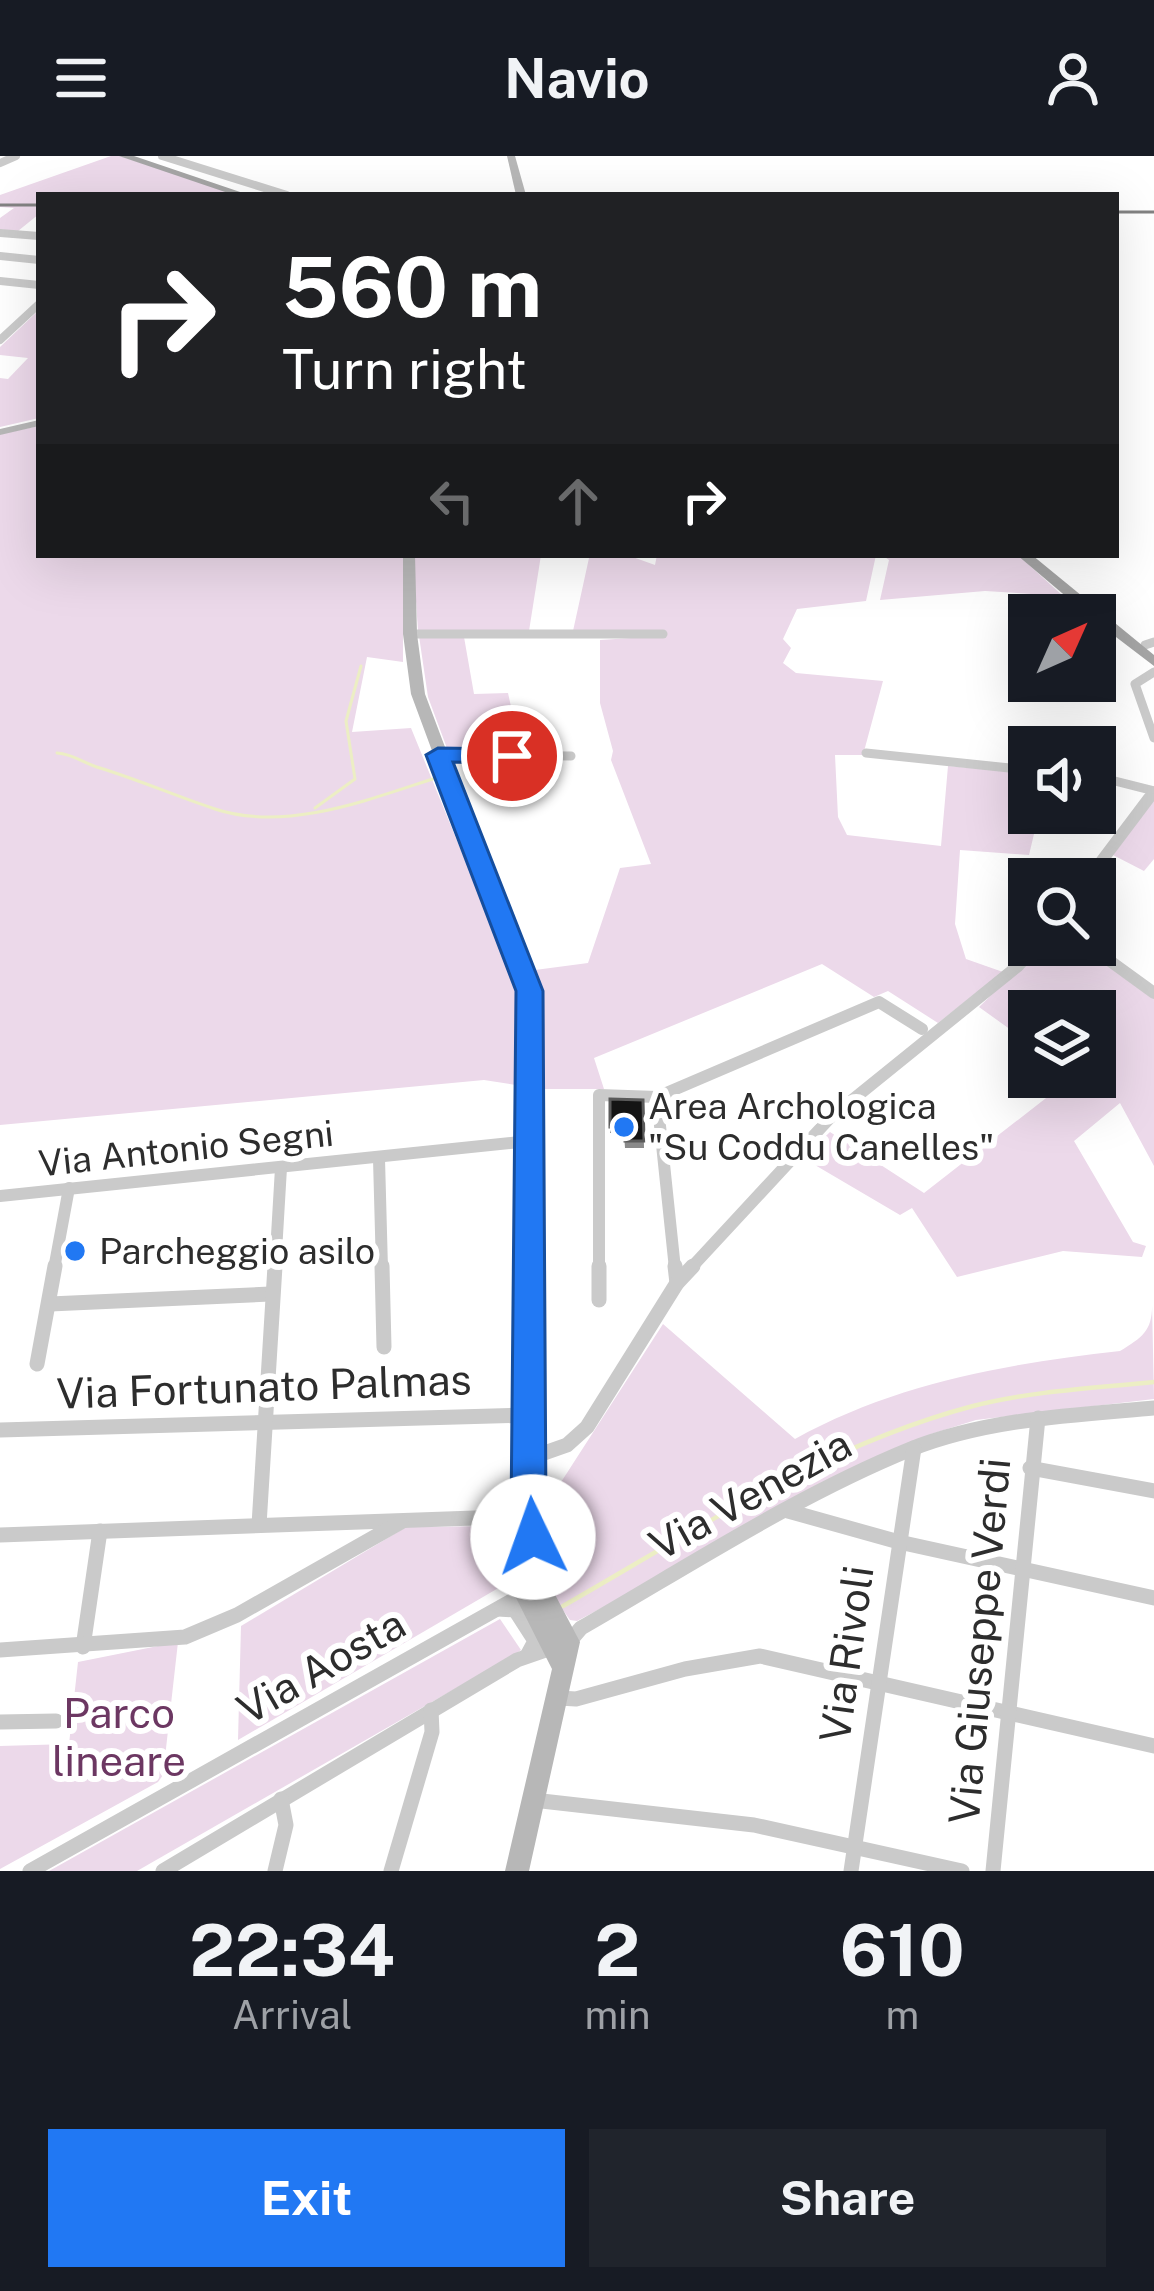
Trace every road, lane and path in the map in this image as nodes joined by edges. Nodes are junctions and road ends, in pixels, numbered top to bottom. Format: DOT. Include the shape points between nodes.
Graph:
graph roads {
  1 [pos="16,156"];
  2 [pos="124,156"];
  3 [pos="137,156"];
  4 [pos="511,156"];
  5 [pos="160,162"];
  6 [pos="0,164"];
  7 [pos="236,192"];
  8 [pos="247,192"];
  9 [pos="275,192"];
  10 [pos="520,192"];
  11 [pos="0,233"];
  12 [pos="34,234"];
  13 [pos="0,257"];
  14 [pos="36,260"];
  15 [pos="0,281"];
  16 [pos="36,285"];
  17 [pos="36,307"];
  18 [pos="0,323"];
  19 [pos="15,325"];
  20 [pos="0,340"];
  21 [pos="36,424"];
  22 [pos="0,432"];
  23 [pos="409,558"];
  24 [pos="1028,558"];
  25 [pos="1040,558"];
  26 [pos="410,634"];
  27 [pos="663,634"];
  28 [pos="1151,647"];
  29 [pos="1154,662"];
  30 [pos="1154,672"];
  31 [pos="1154,738"];
  32 [pos="866,753"];
  33 [pos="572,756"];
  34 [pos="441,761"];
  35 [pos="1008,768"];
  36 [pos="1116,781"];
  37 [pos="1154,790"];
  38 [pos="1104,858"];
  39 [pos="1116,965"];
  40 [pos="1017,966"];
  41 [pos="1154,993"];
  42 [pos="922,1029"];
  43 [pos="657,1097"];
  44 [pos="529,1141"];
  45 [pos="379,1160"];
  46 [pos="281,1168"];
  47 [pos="69,1188"];
  48 [pos="0,1196"];
  49 [pos="677,1283"];
  50 [pos="270,1294"];
  51 [pos="598,1300"];
  52 [pos="50,1304"];
  53 [pos="384,1347"];
  54 [pos="37,1364"];
  55 [pos="1154,1408"];
  56 [pos="530,1415"];
  57 [pos="1038,1418"];
  58 [pos="267,1419"];
  59 [pos="0,1430"];
  60 [pos="914,1448"];
  61 [pos="530,1457"];
  62 [pos="1030,1468"];
  63 [pos="1154,1491"];
  64 [pos="787,1510"];
  65 [pos="528,1516"];
  66 [pos="407,1518"];
  67 [pos="357,1520"];
  68 [pos="260,1525"];
  69 [pos="100,1531"];
  70 [pos="0,1534"];
  71 [pos="898,1542"];
  72 [pos="360,1545"];
  73 [pos="1020,1570"];
  74 [pos="528,1593"];
  75 [pos="1154,1598"];
  76 [pos="497,1609"];
  77 [pos="560,1645"];
  78 [pos="83,1647"];
  79 [pos="0,1650"];
  80 [pos="527,1655"];
  81 [pos="878,1684"];
  82 [pos="559,1698"];
  83 [pos="431,1710"];
  84 [pos="1007,1714"];
  85 [pos="56,1720"];
  86 [pos="0,1722"];
  87 [pos="1154,1746"];
  88 [pos="281,1799"];
  89 [pos="533,1800"];
  90 [pos="855,1843"];
  91 [pos="30,1871"];
  92 [pos="163,1871"];
  93 [pos="274,1871"];
  94 [pos="391,1871"];
  95 [pos="517,1871"];
  96 [pos="851,1871"];
  97 [pos="962,1871"];
  98 [pos="993,1871"];
  1 -- 6 [label="street"];
  2 -- 5 [label="main road"];
  3 -- 5 [label="main road"];
  4 -- 10 [label="street"];
  5 -- 7 [label="main road"];
  5 -- 8 [label="main road"];
  5 -- 9 [label="street"];
  11 -- 12 [label="street"];
  12 -- 13 [label="street"];
  13 -- 14 [label="street"];
  15 -- 16 [label="street"];
  17 -- 19 [label="street"];
  18 -- 19 [label="street"];
  19 -- 20 [label="street"];
  21 -- 22 [label="street"];
  23 -- 26 [label="street"];
  24 -- 29 [label="main road"];
  25 -- 28 [label="main road"];
  26 -- 27 [label="street"];
  26 -- 34 [label="street" via="418,694"];
  30 -- 31 [label="street" via="1135,684 1135,694"];
  32 -- 35 [label="street"];
  33 -- 34 [label="street"];
  34 -- 44 [label="street" via="525,971"];
  36 -- 37 [label="street"];
  37 -- 38 [label="street"];
  39 -- 41 [label="street"];
  40 -- 49 [label="street" via="830,1118"];
  42 -- 43 [label="street" via="879,1002"];
  43 -- 49 [label="street"];
  43 -- 51 [label="street" via="599,1095"];
  44 -- 45 [label="street, Via Antonio Segni"];
  44 -- 56 [label="street"];
  45 -- 46 [label="street, Via Antonio Segni"];
  45 -- 53 [label="street, Via Antonio Segni"];
  46 -- 47 [label="street, Via Antonio Segni"];
  46 -- 50 [label="street"];
  47 -- 48 [label="street, Via Antonio Segni"];
  47 -- 52 [label="street"];
  49 -- 61 [label="street" via="587,1427 567,1445"];
  50 -- 52 [label="street"];
  50 -- 58 [label="street"];
  52 -- 54 [label="street"];
  55 -- 57 [label="street, Via Venezia"];
  56 -- 58 [label="street, Via Fortunato Palmas"];
  56 -- 61 [label="street"];
  57 -- 60 [label="street, Via Venezia"];
  57 -- 62 [label="street, Via Giuseppe Verdi"];
  58 -- 59 [label="street, Via Fortunato Palmas"];
  58 -- 68 [label="street"];
  60 -- 64 [label="street, Via Venezia"];
  60 -- 71 [label="street, Via Rivoli"];
  61 -- 65 [label="street"];
  62 -- 63 [label="street"];
  62 -- 73 [label="street, Via Giuseppe Verdi"];
  64 -- 71 [label="street"];
  64 -- 77 [label="street, Via Venezia"];
  65 -- 66 [label="street"];
  65 -- 74 [label="street"];
  66 -- 67 [label="street"];
  66 -- 72 [label="street"];
  67 -- 68 [label="street"];
  67 -- 72 [label="street"];
  68 -- 69 [label="street"];
  69 -- 70 [label="street"];
  69 -- 78 [label="street"];
  71 -- 73 [label="street"];
  71 -- 81 [label="street, Via Rivoli"];
  72 -- 78 [label="street" via="185,1637"];
  73 -- 75 [label="street"];
  73 -- 84 [label="street, Via Giuseppe Verdi"];
  74 -- 76 [label="street, Via Aosta"];
  74 -- 77 [label="street"];
  76 -- 80 [label="street" via="515,1610 535,1641"];
  76 -- 91 [label="street, Via Aosta"];
  77 -- 80 [label="street, Via Venezia"];
  77 -- 82 [label="street"];
  78 -- 79 [label="street"];
  80 -- 83 [label="street, Via Venezia"];
  81 -- 82 [label="street" via="760,1656"];
  81 -- 84 [label="street"];
  81 -- 90 [label="street, Via Rivoli"];
  82 -- 89 [label="street"];
  83 -- 88 [label="street, Via Venezia"];
  83 -- 94 [label="street"];
  84 -- 87 [label="street"];
  84 -- 98 [label="street, Via Giuseppe Verdi"];
  85 -- 86 [label="street"];
  88 -- 92 [label="street, Via Venezia"];
  88 -- 93 [label="street" via="283,1846"];
  89 -- 90 [label="street"];
  89 -- 95 [label="street"];
  90 -- 96 [label="street, Via Rivoli"];
  90 -- 97 [label="street"];
}
